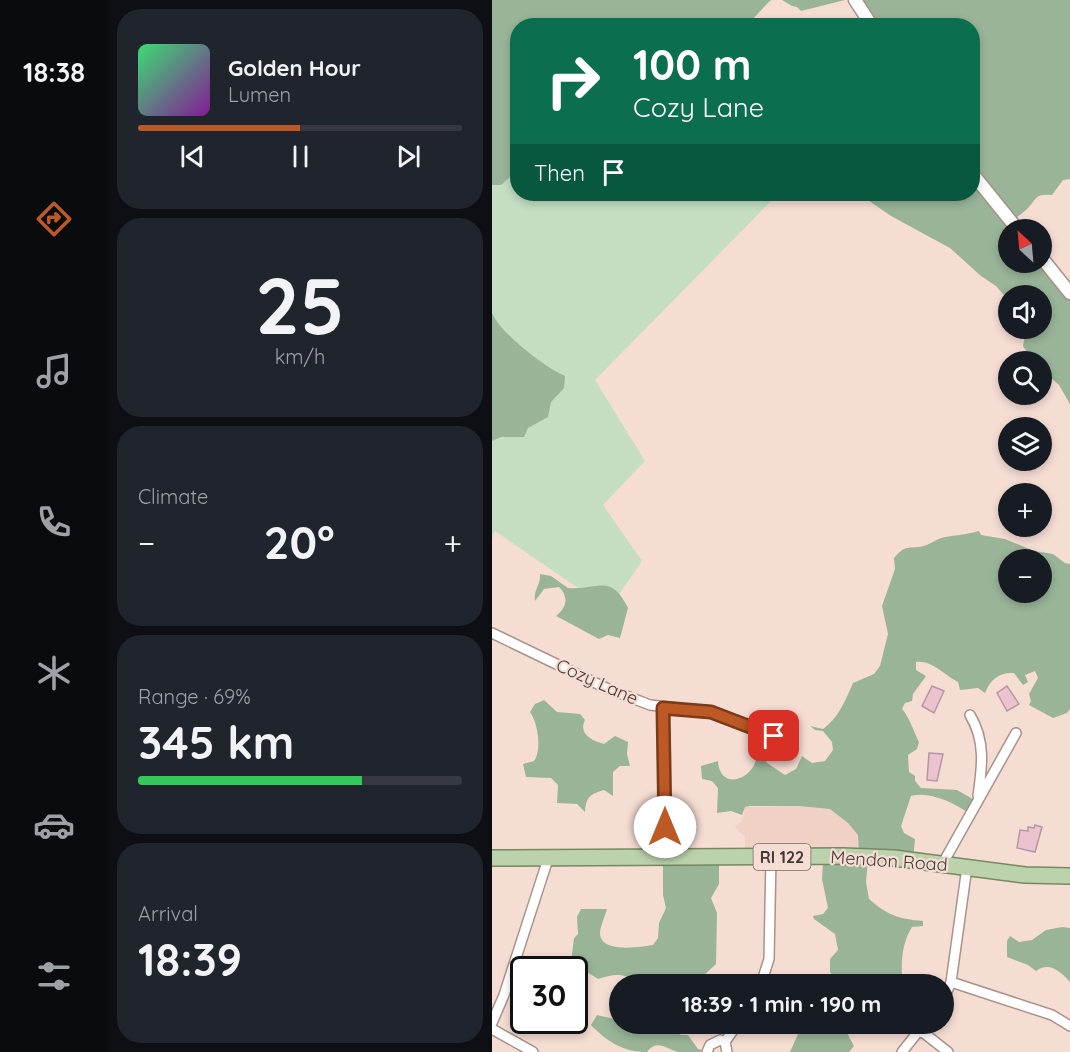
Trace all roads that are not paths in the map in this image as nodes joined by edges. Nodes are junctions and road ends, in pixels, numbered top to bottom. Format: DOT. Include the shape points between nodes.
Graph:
graph roads {
  1 [pos="855,0"];
  2 [pos="867,18"];
  3 [pos="980,183"];
  4 [pos="1009,219"];
  5 [pos="1052,271"];
  6 [pos="1070,293"];
  7 [pos="492,633"];
  8 [pos="663,708"];
  9 [pos="970,716"];
  10 [pos="1016,733"];
  11 [pos="774,736"];
  12 [pos="978,798"];
  13 [pos="665,856"];
  14 [pos="771,857"];
  15 [pos="492,858"];
  16 [pos="548,859"];
  17 [pos="943,863"];
  18 [pos="968,867"];
  19 [pos="1070,876"];
  20 [pos="764,974"];
  21 [pos="952,974"];
  22 [pos="954,983"];
  23 [pos="492,1023"];
  24 [pos="1070,1026"];
  25 [pos="492,1029"];
  26 [pos="916,1034"];
  27 [pos="930,1034"];
  28 [pos="726,1047"];
  29 [pos="533,1052"];
  30 [pos="707,1052"];
  31 [pos="902,1052"];
  32 [pos="948,1052"];
  1 -- 2 [label="street"];
  3 -- 4 [label="street"];
  5 -- 6 [label="street"];
  7 -- 8 [label="street, Cozy Lane" via="606,688"];
  8 -- 11 [label="street, Cozy Lane" via="711,712"];
  8 -- 13 [label="street"];
  9 -- 12 [label="street" via="981,743"];
  10 -- 12 [label="street"];
  12 -- 17 [label="street"];
  13 -- 14 [label="main road, Mendon Road / RI 122"];
  13 -- 16 [label="main road, Mendon Road / RI 122"];
  14 -- 17 [label="main road, Mendon Road / RI 122" via="843,856"];
  14 -- 20 [label="street" via="770,959"];
  15 -- 16 [label="main road, Mendon Road / RI 122"];
  16 -- 23 [label="street"];
  17 -- 18 [label="main road, Mendon Road / RI 122"];
  18 -- 19 [label="main road, Mendon Road / RI 122"];
  18 -- 21 [label="street"];
  22 -- 24 [label="street" via="1052,1015"];
  25 -- 29 [label="street"];
  26 -- 31 [label="street"];
  27 -- 32 [label="street"];
  28 -- 30 [label="street" via="715,1041"];
}
